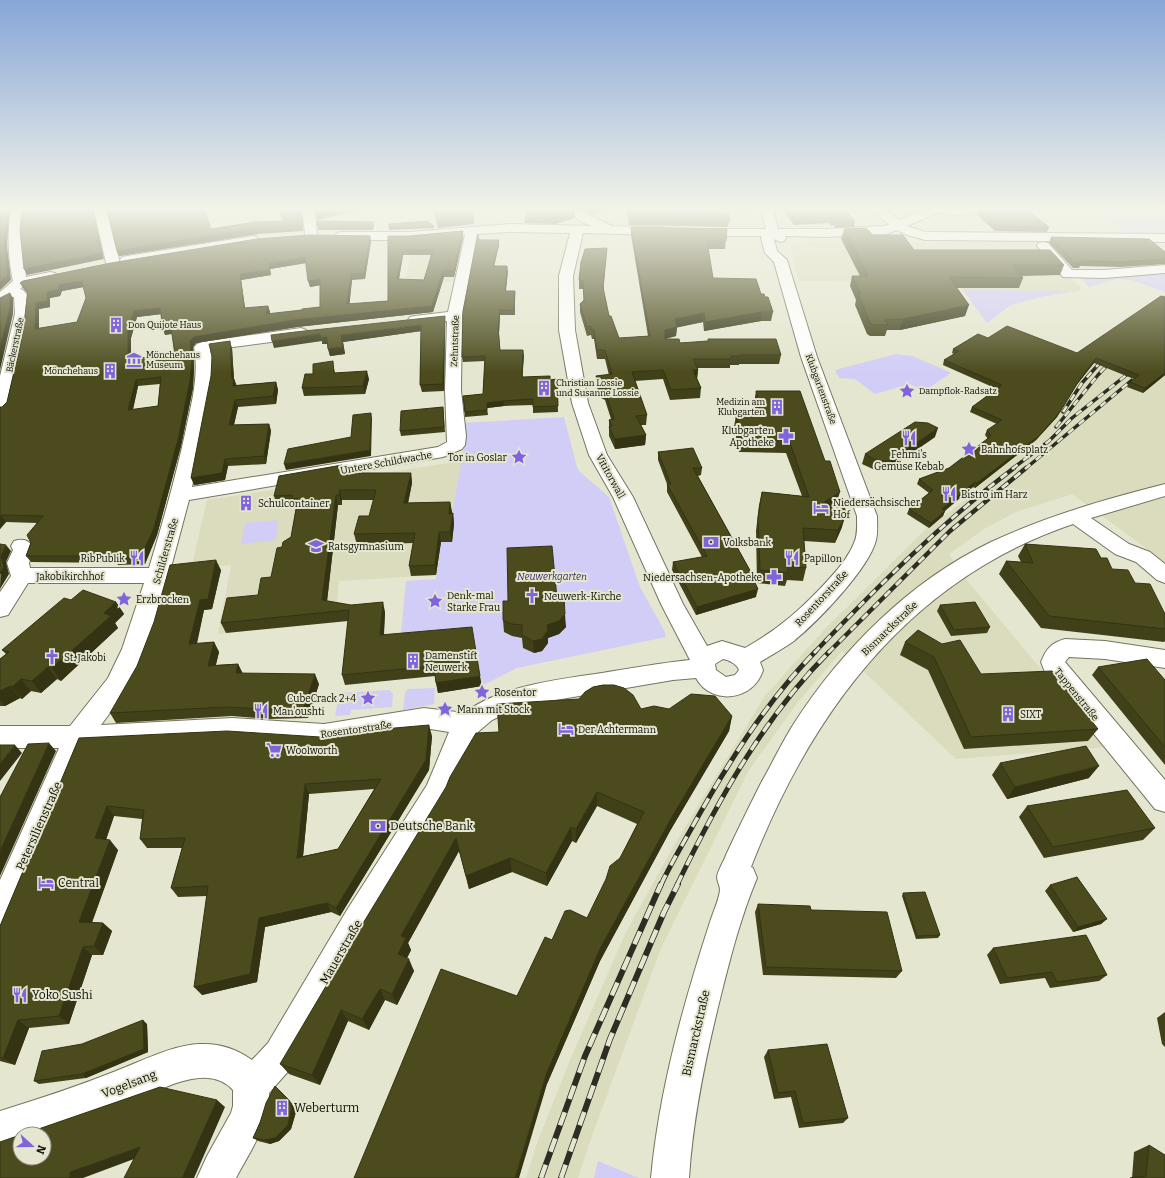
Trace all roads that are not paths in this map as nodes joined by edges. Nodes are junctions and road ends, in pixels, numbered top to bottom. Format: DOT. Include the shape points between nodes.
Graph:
graph roads {
  1 [pos="13,264"];
  2 [pos="106,264"];
  3 [pos="466,264"];
  4 [pos="571,264"];
  5 [pos="781,264"];
  6 [pos="1059,264"];
  7 [pos="99,266"];
  8 [pos="1165,269"];
  9 [pos="63,273"];
  10 [pos="20,282"];
  11 [pos="4,296"];
  12 [pos="456,316"];
  13 [pos="403,322"];
  14 [pos="319,331"];
  15 [pos="0,408"];
  16 [pos="449,450"];
  17 [pos="1165,490"];
  18 [pos="180,495"];
  19 [pos="1083,513"];
  20 [pos="867,516"];
  21 [pos="21,546"];
  22 [pos="1165,575"];
  23 [pos="22,576"];
  24 [pos="158,576"];
  25 [pos="0,609"];
  26 [pos="746,659"];
  27 [pos="1165,659"];
  28 [pos="703,664"];
  29 [pos="470,724"];
  30 [pos="0,737"];
  31 [pos="77,737"];
  32 [pos="1165,800"];
  33 [pos="0,915"];
  34 [pos="250,1088"];
  35 [pos="0,1129"];
  36 [pos="216,1178"];
  37 [pos="670,1178"];
  1 -- 10 [label="street"];
  2 -- 7 [label="street"];
  3 -- 12 [label="street, Zehntstraße"];
  4 -- 28 [label="street, Vititorwall" via="566,276 567,330 580,403 598,455 623,497 672,604"];
  5 -- 20 [label="street, Klubgartenstraße" via="811,365"];
  6 -- 8 [label="street" via="1068,274"];
  9 -- 10 [label="street"];
  10 -- 11 [label="street"];
  11 -- 15 [label="street, Bäckerstraße" via="18,293 22,297 22,314"];
  12 -- 13 [label="street"];
  12 -- 16 [label="street, Zehntstraße" via="453,390 457,436 456,445"];
  14 -- 18 [label="street, Schilderstraße" via="202,347 205,363 204,382"];
  16 -- 18 [label="street, Untere Schildwache"];
  17 -- 19 [label="street, Bismarckstraße"];
  18 -- 24 [label="street, Schilderstraße"];
  19 -- 22 [label="street" via="1122,549 1143,557"];
  19 -- 37 [label="street, Bismarckstraße" via="1027,534 970,563 931,589 866,648 834,686 802,734 765,807 715,954 690,1050 673,1141"];
  20 -- 26 [label="street, Rosentorstraße" via="866,542 846,573 804,619 784,636"];
  21 -- 23 [label="street" via="24,549 18,563"];
  23 -- 24 [label="street, Jakobikirchhof"];
  23 -- 25 [label="street, Jakobikirchhof"];
  24 -- 31 [label="street, Schilderstraße" via="134,649 117,684"];
  26 -- 28 [label="street" via="735,652 722,650 707,655"];
  26 -- 28 [label="street" via="750,668 749,677 742,684 731,687 712,682 705,675"];
  27 -- 32 [label="street, Tappenstraße" via="1105,650 1065,648 1058,652 1053,662 1055,668"];
  28 -- 29 [label="street" via="538,693 498,706 483,713"];
  29 -- 31 [label="street, Rosentorstraße" via="424,718 324,735 232,729"];
  29 -- 34 [label="street, Mauerstraße" via="458,740 438,791 280,1055"];
  30 -- 31 [label="street, Rosentorstraße"];
  31 -- 33 [label="street, Petersilienstraße"];
  34 -- 35 [label="street, Vogelsang" via="245,1075 222,1062 186,1063 56,1112"];
  34 -- 36 [label="street" via="251,1105 246,1121"];
}
